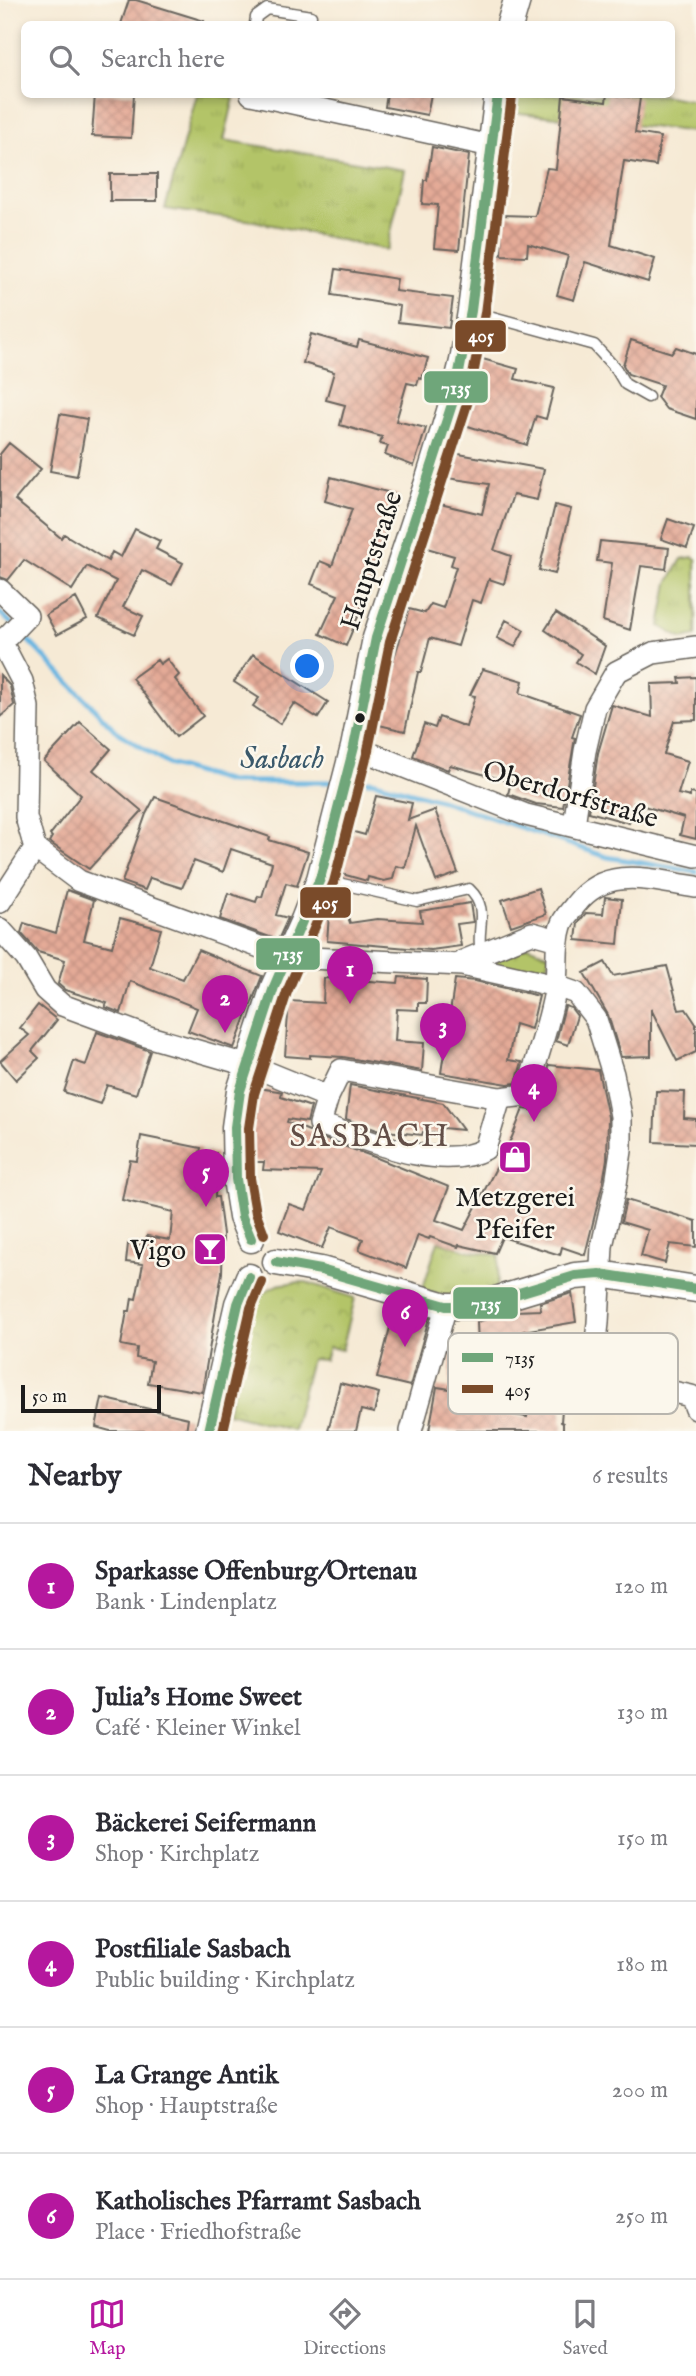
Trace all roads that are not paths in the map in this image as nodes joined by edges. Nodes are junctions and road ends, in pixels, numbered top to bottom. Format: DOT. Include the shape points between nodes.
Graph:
graph roads {
  1 [pos="517,0"];
  2 [pos="311,16"];
  3 [pos="255,21"];
  4 [pos="511,21"];
  5 [pos="269,98"];
  6 [pos="497,98"];
  7 [pos="491,146"];
  8 [pos="471,311"];
  9 [pos="648,397"];
  10 [pos="0,590"];
  11 [pos="4,639"];
  12 [pos="696,647"];
  13 [pos="352,755"];
  14 [pos="573,825"];
  15 [pos="35,849"];
  16 [pos="696,856"];
  17 [pos="320,879"];
  18 [pos="696,887"];
  19 [pos="0,902"];
  20 [pos="0,929"];
  21 [pos="558,940"];
  22 [pos="481,954"];
  23 [pos="287,957"];
  24 [pos="462,965"];
  25 [pos="556,986"];
  26 [pos="247,1065"];
  27 [pos="328,1097"];
  28 [pos="500,1098"];
  29 [pos="251,1239"];
  30 [pos="276,1262"];
  31 [pos="600,1274"];
  32 [pos="249,1277"];
  33 [pos="696,1289"];
  34 [pos="446,1306"];
  35 [pos="596,1333"];
  36 [pos="678,1393"];
  37 [pos="696,1409"];
  38 [pos="209,1431"];
  39 [pos="411,1431"];
  1 -- 4 [label="street"];
  2 -- 3 [label="lane" via="267,9"];
  5 -- 7 [label="street"];
  6 -- 7 [label="street, Hauptstraße"];
  7 -- 8 [label="street, Hauptstraße"];
  8 -- 9 [label="lane" via="594,345 625,384"];
  8 -- 13 [label="street, Hauptstraße" via="454,398 376,638"];
  10 -- 11 [label="street" via="27,617"];
  11 -- 15 [label="street" via="22,681 27,707 26,817"];
  12 -- 14 [label="street" via="653,653 616,672 595,708"];
  13 -- 14 [label="street, Oberdorfstraße" via="526,815"];
  13 -- 17 [label="street, Hauptstraße"];
  14 -- 16 [label="street, Oberdorfstraße"];
  15 -- 19 [label="street"];
  15 -- 23 [label="street" via="79,881"];
  17 -- 22 [label="lane" via="418,901 469,889 479,899"];
  17 -- 23 [label="street, Hauptstraße"];
  18 -- 21 [label="street" via="620,878 601,882 588,890 562,923"];
  20 -- 26 [label="street" via="26,958 45,990 62,1005 146,1036"];
  21 -- 22 [label="street" via="532,933"];
  21 -- 25 [label="street"];
  22 -- 24 [label="street"];
  23 -- 24 [label="street"];
  23 -- 26 [label="street, Hauptstraße"];
  24 -- 25 [label="street"];
  25 -- 28 [label="street" via="526,1094"];
  25 -- 31 [label="street" via="576,993 596,1019 621,1116 621,1151"];
  26 -- 27 [label="street"];
  26 -- 29 [label="street, Hauptstraße" via="236,1126 236,1178"];
  27 -- 28 [label="street" via="341,1070"];
  27 -- 28 [label="street" via="320,1124 411,1155 449,1156 474,1155 485,1149"];
  29 -- 30 [label="street" via="270,1244"];
  29 -- 32 [label="street" via="241,1246 237,1258"];
  30 -- 32 [label="street" via="270,1273"];
  30 -- 34 [label="street" via="321,1270"];
  31 -- 33 [label="street"];
  31 -- 34 [label="street" via="575,1276 488,1303"];
  31 -- 35 [label="street"];
  32 -- 38 [label="street" via="238,1304"];
  34 -- 39 [label="street"];
  36 -- 37 [label="street" via="691,1396"];
}
